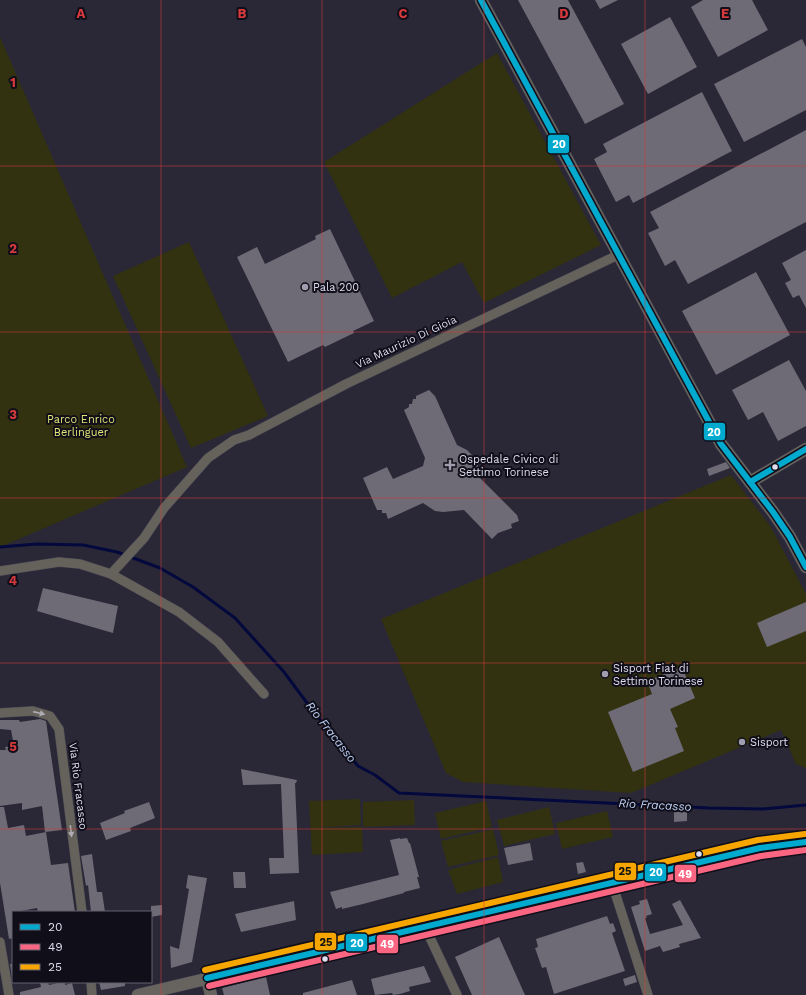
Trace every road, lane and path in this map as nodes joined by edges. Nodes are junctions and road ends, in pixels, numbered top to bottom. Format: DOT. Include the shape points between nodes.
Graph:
graph roads {
  1 [pos="482,0"];
  2 [pos="618,255"];
  3 [pos="806,449"];
  4 [pos="750,482"];
  5 [pos="806,567"];
  6 [pos="0,571"];
  7 [pos="111,574"];
  8 [pos="264,694"];
  9 [pos="0,713"];
  10 [pos="806,842"];
  11 [pos="612,883"];
  12 [pos="82,911"];
  13 [pos="425,927"];
  14 [pos="0,942"];
  15 [pos="207,978"];
  16 [pos="91,983"];
  17 [pos="9,995"];
  18 [pos="92,995"];
  19 [pos="138,995"];
  20 [pos="211,995"];
  21 [pos="457,995"];
  22 [pos="648,995"];
  1 -- 2 [label="street"];
  2 -- 4 [label="street" via="721,444"];
  2 -- 7 [label="street, Via Maurizio Di Gioia" via="346,384 249,435 234,440 208,458 164,508 144,538"];
  3 -- 4 [label="street"];
  4 -- 5 [label="street" via="790,537"];
  6 -- 7 [label="street" via="59,562 80,564"];
  7 -- 8 [label="street" via="179,612 218,642"];
  9 -- 12 [label="street, Via Rio Fracasso, one-way" via="33,711 50,716 59,729"];
  10 -- 11 [label="street" via="760,848"];
  11 -- 13 [label="street"];
  11 -- 22 [label="street"];
  13 -- 15 [label="street"];
  13 -- 21 [label="street"];
  14 -- 17 [label="street"];
  15 -- 19 [label="street"];
  15 -- 20 [label="street"];
  16 -- 18 [label="street"];
}
